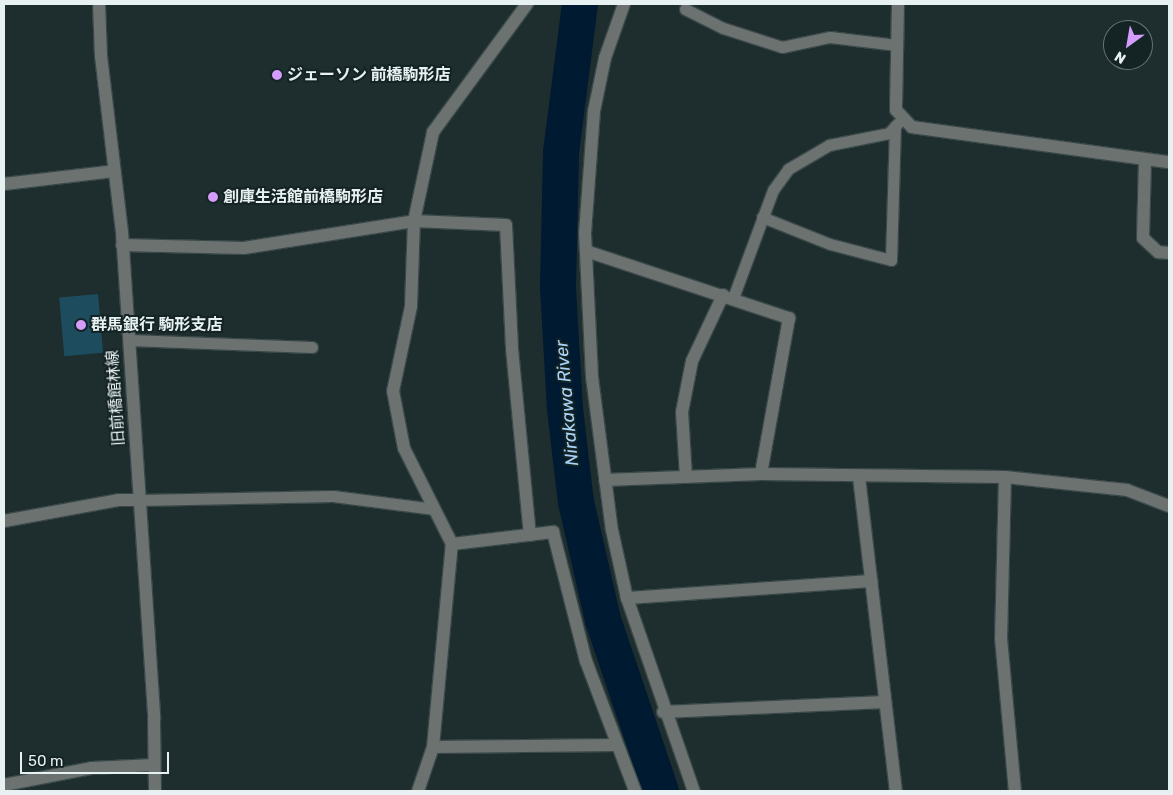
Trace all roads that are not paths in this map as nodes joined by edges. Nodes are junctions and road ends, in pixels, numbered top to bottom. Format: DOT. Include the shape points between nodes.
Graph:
graph roads {
  1 [pos="100,4"];
  2 [pos="527,4"];
  3 [pos="624,4"];
  4 [pos="898,4"];
  5 [pos="685,9"];
  6 [pos="897,45"];
  7 [pos="899,122"];
  8 [pos="1145,161"];
  9 [pos="1169,162"];
  10 [pos="114,171"];
  11 [pos="4,184"];
  12 [pos="762,217"];
  13 [pos="414,221"];
  14 [pos="122,245"];
  15 [pos="586,251"];
  16 [pos="1169,253"];
  17 [pos="728,297"];
  18 [pos="129,340"];
  19 [pos="312,347"];
  20 [pos="761,474"];
  21 [pos="686,477"];
  22 [pos="860,477"];
  23 [pos="1005,477"];
  24 [pos="605,480"];
  25 [pos="140,500"];
  26 [pos="1169,506"];
  27 [pos="434,509"];
  28 [pos="4,521"];
  29 [pos="530,535"];
  30 [pos="452,544"];
  31 [pos="872,582"];
  32 [pos="627,598"];
  33 [pos="885,702"];
  34 [pos="664,712"];
  35 [pos="616,745"];
  36 [pos="433,747"];
  37 [pos="154,765"];
  38 [pos="4,785"];
  39 [pos="155,791"];
  40 [pos="418,791"];
  41 [pos="635,791"];
  42 [pos="694,791"];
  43 [pos="896,791"];
  44 [pos="1015,791"];
  1 -- 10 [label="street, 旧前橋館林線"];
  2 -- 13 [label="street" via="433,132"];
  3 -- 15 [label="street" via="605,58 594,111"];
  4 -- 6 [label="street"];
  5 -- 6 [label="lane" via="723,28 782,47 830,37"];
  6 -- 7 [label="street" via="896,110"];
  7 -- 8 [label="street" via="923,130"];
  7 -- 12 [label="lane" via="888,133 829,145 788,169 773,190"];
  7 -- 12 [label="lane" via="891,260 830,244"];
  8 -- 9 [label="street"];
  8 -- 16 [label="street" via="1143,238 1158,252"];
  10 -- 11 [label="street"];
  10 -- 14 [label="street, 旧前橋館林線"];
  12 -- 17 [label="lane"];
  13 -- 14 [label="street" via="244,248"];
  13 -- 27 [label="street" via="411,306 393,391 404,448"];
  13 -- 29 [label="street" via="506,225 513,358"];
  14 -- 18 [label="street, 旧前橋館林線"];
  15 -- 17 [label="street"];
  15 -- 24 [label="street" via="592,377"];
  17 -- 20 [label="street" via="789,318"];
  17 -- 21 [label="street" via="692,361 682,412"];
  18 -- 19 [label="lane"];
  18 -- 25 [label="street, 旧前橋館林線"];
  20 -- 21 [label="street"];
  20 -- 22 [label="street"];
  21 -- 24 [label="street"];
  22 -- 23 [label="street"];
  22 -- 31 [label="street"];
  23 -- 26 [label="street" via="1127,490"];
  23 -- 44 [label="street" via="1001,638"];
  24 -- 32 [label="street"];
  25 -- 27 [label="lane" via="154,496 333,496"];
  25 -- 28 [label="street" via="118,500"];
  25 -- 37 [label="street, 旧前橋館林線"];
  27 -- 30 [label="street"];
  29 -- 30 [label="street"];
  29 -- 35 [label="street" via="553,532 586,661"];
  30 -- 36 [label="street"];
  31 -- 32 [label="street"];
  31 -- 33 [label="street"];
  32 -- 34 [label="street"];
  33 -- 34 [label="street"];
  33 -- 43 [label="street"];
  34 -- 42 [label="street"];
  35 -- 36 [label="street"];
  35 -- 41 [label="street"];
  36 -- 40 [label="street"];
  37 -- 38 [label="street" via="92,768"];
  37 -- 39 [label="street, 旧前橋館林線"];
}
